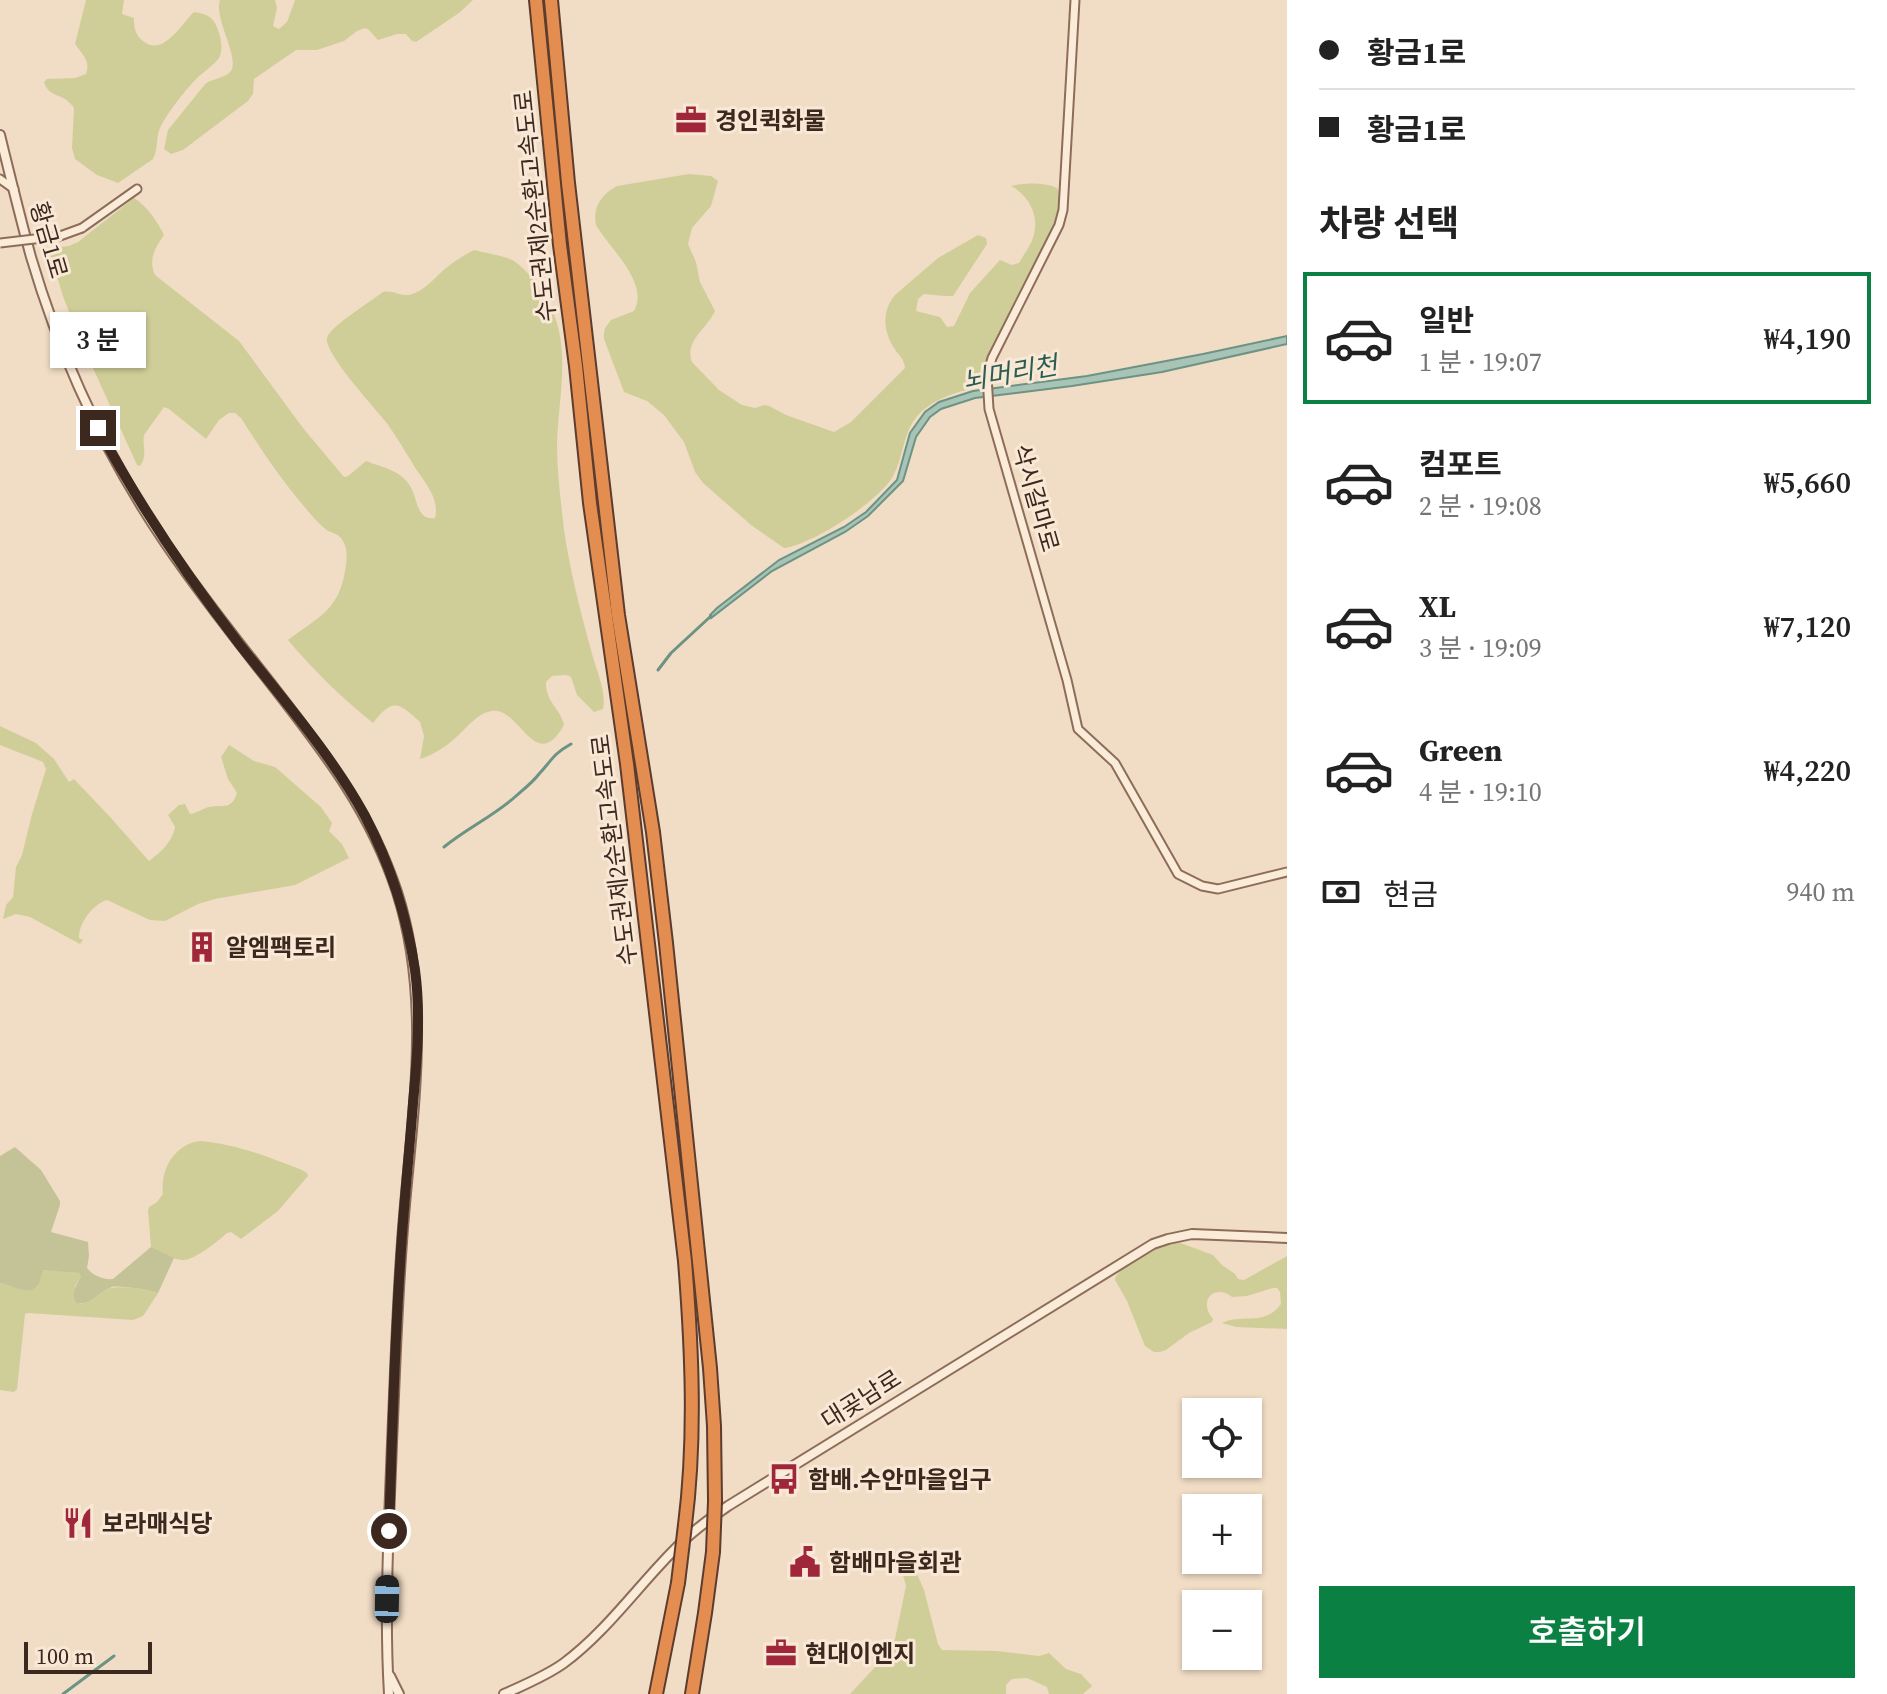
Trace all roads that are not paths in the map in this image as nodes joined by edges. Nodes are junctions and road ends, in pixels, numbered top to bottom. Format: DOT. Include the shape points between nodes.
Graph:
graph roads {
  1 [pos="536,0"];
  2 [pos="551,0"];
  3 [pos="1075,0"];
  4 [pos="0,135"];
  5 [pos="0,179"];
  6 [pos="14,189"];
  7 [pos="137,189"];
  8 [pos="0,243"];
  9 [pos="1287,872"];
  10 [pos="1287,1238"];
  11 [pos="388,1672"];
  12 [pos="387,1694"];
  13 [pos="399,1694"];
  14 [pos="504,1694"];
  15 [pos="656,1694"];
  16 [pos="692,1694"];
  1 -- 15 [label="highway, 수도권제2순환고속도로, bridge" via="590,503 627,764 690,1323 685,1525"];
  2 -- 16 [label="highway, 수도권제2순환고속도로, bridge" via="618,615 666,943 710,1368 713,1552"];
  3 -- 9 [label="street, 삭시갈마로" via="1063,210 992,358 989,405 1078,729 1115,763 1178,874 1218,889"];
  4 -- 6 [label="street, 황금1로"];
  5 -- 6 [label="street"];
  6 -- 11 [label="street, 황금1로" via="57,331 116,461 175,557 343,779 383,856 407,928 417,1037 398,1305"];
  7 -- 8 [label="street, bridge" via="82,228"];
  10 -- 14 [label="street, 대곶남로" via="1192,1234 1168,1239 1105,1272 728,1506 676,1547 564,1663"];
  11 -- 12 [label="street, 황금1로"];
  11 -- 13 [label="street"];
}
